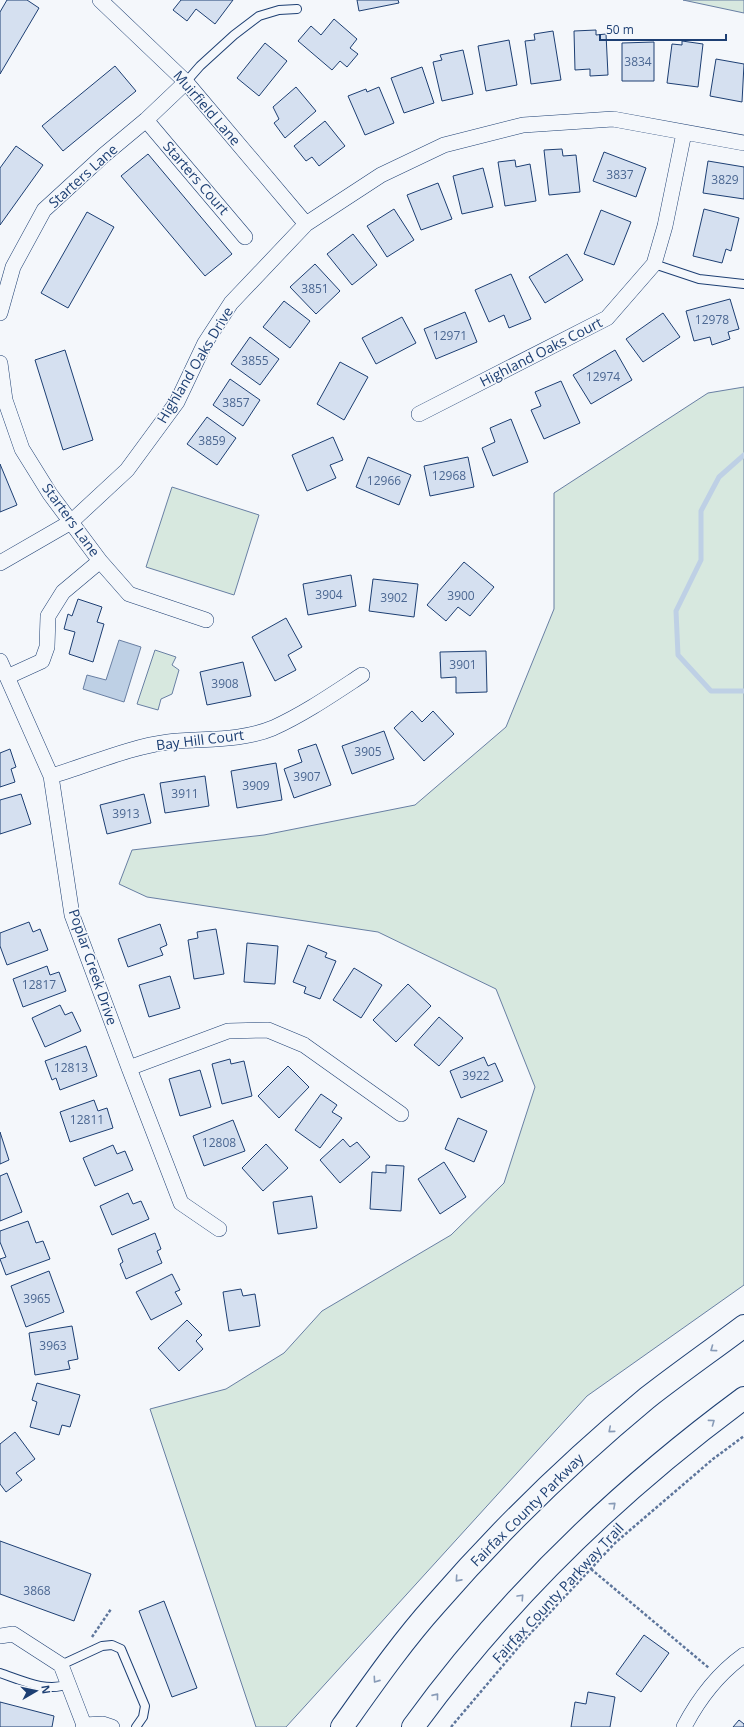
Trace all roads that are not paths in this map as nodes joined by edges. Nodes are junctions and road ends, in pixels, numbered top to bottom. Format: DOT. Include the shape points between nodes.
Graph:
graph roads {
  1 [pos="100,0"];
  2 [pos="297,9"];
  3 [pos="186,82"];
  4 [pos="146,120"];
  5 [pos="684,133"];
  6 [pos="744,143"];
  7 [pos="306,224"];
  8 [pos="245,236"];
  9 [pos="654,264"];
  10 [pos="744,284"];
  11 [pos="0,313"];
  12 [pos="0,362"];
  13 [pos="419,414"];
  14 [pos="71,522"];
  15 [pos="100,561"];
  16 [pos="0,563"];
  17 [pos="206,620"];
  18 [pos="0,660"];
  19 [pos="362,675"];
  20 [pos="7,677"];
  21 [pos="51,776"];
  22 [pos="129,1068"];
  23 [pos="401,1114"];
  24 [pos="219,1229"];
  25 [pos="744,1326"];
  26 [pos="744,1398"];
  27 [pos="0,1636"];
  28 [pos="744,1655"];
  29 [pos="61,1665"];
  30 [pos="0,1673"];
  31 [pos="68,1684"];
  32 [pos="83,1726"];
  33 [pos="112,1727"];
  34 [pos="136,1727"];
  35 [pos="342,1727"];
  36 [pos="412,1727"];
  37 [pos="684,1727"];
  1 -- 3 [label="street, Muirfield Lane"];
  2 -- 3 [label="lane" via="279,10 259,16 211,55"];
  3 -- 4 [label="street, Starters Lane"];
  3 -- 7 [label="street, Muirfield Lane"];
  4 -- 8 [label="street, Starters Court"];
  4 -- 11 [label="street, Starters Lane" via="44,210 13,267"];
  5 -- 6 [label="street, Highland Oaks Drive"];
  5 -- 7 [label="street, Highland Oaks Drive" via="613,120 523,125 444,145 381,175"];
  5 -- 9 [label="street, Highland Oaks Court" via="665,226"];
  7 -- 14 [label="street, Highland Oaks Drive" via="231,303 206,344 177,402 127,470"];
  9 -- 10 [label="lane" via="700,279"];
  9 -- 13 [label="street, Highland Oaks Court" via="607,318"];
  12 -- 14 [label="street, Starters Lane" via="5,400 22,449"];
  14 -- 15 [label="street, Starters Lane"];
  14 -- 16 [label="street, Highland Oaks Drive"];
  15 -- 17 [label="street, Starters Lane" via="129,594"];
  15 -- 20 [label="street" via="64,592 48,616 47,647 42,661"];
  18 -- 20 [label="street, Poplar Creek Drive"];
  19 -- 21 [label="street, Bay Hill Court" via="305,711 272,728 238,738 167,742"];
  20 -- 21 [label="street, Poplar Creek Drive"];
  21 -- 22 [label="street, Poplar Creek Drive" via="72,915"];
  22 -- 23 [label="street" via="228,1031 268,1030 304,1045"];
  22 -- 24 [label="street, Poplar Creek Drive" via="180,1203"];
  25 -- 35 [label="highway, Fairfax County Parkway, one-way" via="648,1398 591,1446 537,1498 435,1605 388,1662"];
  36 -- 26 [label="highway, one-way" via="483,1638 572,1542 658,1464"];
  27 -- 29 [label="street" via="13,1634"];
  28 -- 37 [label="street" via="700,1700"];
  29 -- 31 [label="street"];
  29 -- 34 [label="lane" via="102,1646 112,1645 121,1649 144,1706 143,1717"];
  30 -- 31 [label="lane" via="50,1688"];
  31 -- 32 [label="street"];
  32 -- 33 [label="street" via="103,1724"];
}
